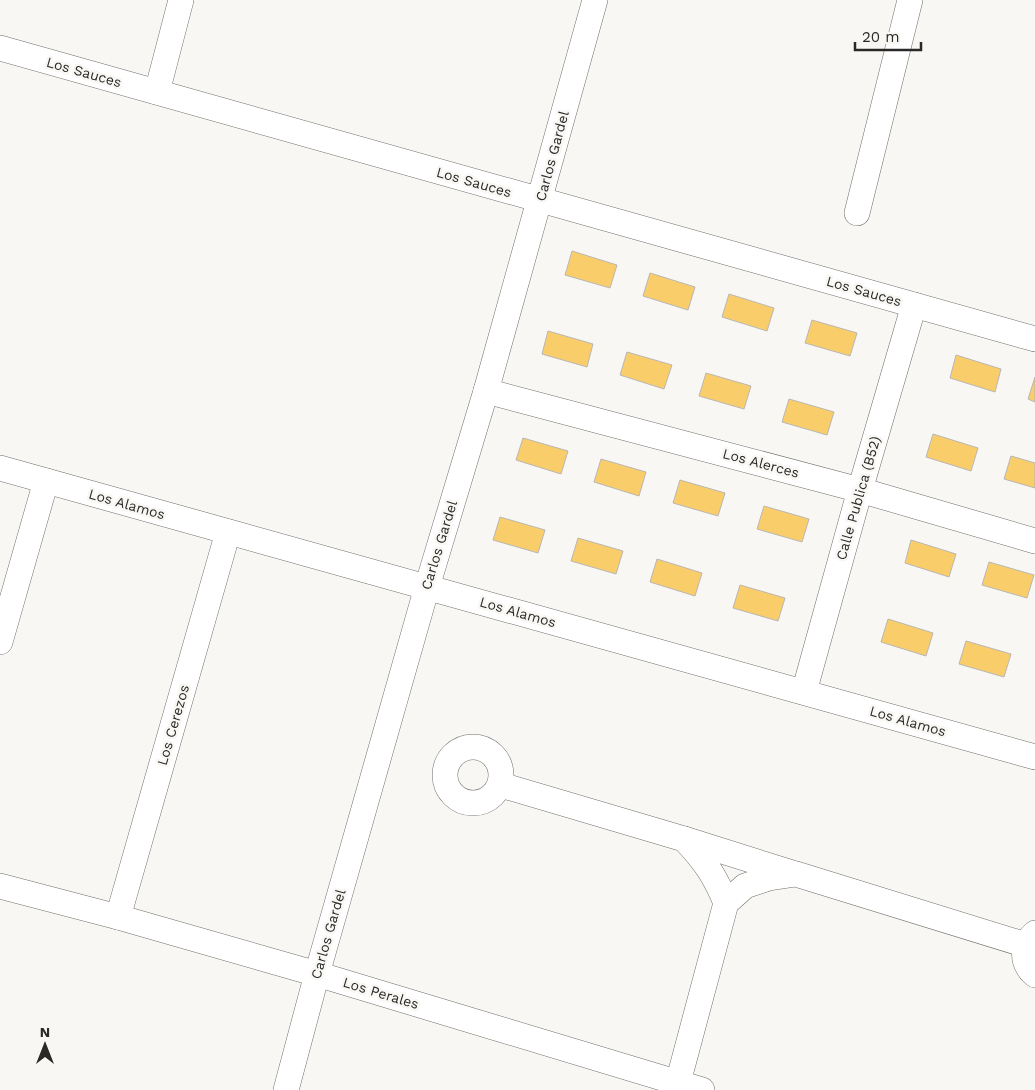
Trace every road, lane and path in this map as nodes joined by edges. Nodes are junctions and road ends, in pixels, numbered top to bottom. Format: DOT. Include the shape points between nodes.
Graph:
graph roads {
  1 [pos="182,0"];
  2 [pos="595,0"];
  3 [pos="910,0"];
  4 [pos="0,48"];
  5 [pos="157,92"];
  6 [pos="540,200"];
  7 [pos="857,213"];
  8 [pos="914,305"];
  9 [pos="1035,339"];
  10 [pos="486,390"];
  11 [pos="0,468"];
  12 [pos="46,481"];
  13 [pos="860,490"];
  14 [pos="228,532"];
  15 [pos="1035,541"];
  16 [pos="427,587"];
  17 [pos="0,642"];
  18 [pos="804,692"];
  19 [pos="1035,757"];
  20 [pos="501,785"];
  21 [pos="684,839"];
  22 [pos="796,874"];
  23 [pos="0,886"];
  24 [pos="726,903"];
  25 [pos="118,917"];
  26 [pos="1030,939"];
  27 [pos="317,974"];
  28 [pos="1035,975"];
  29 [pos="677,1087"];
  30 [pos="286,1090"];
  31 [pos="702,1090"];
  1 -- 5 [label="street"];
  2 -- 6 [label="street, Carlos Gardel"];
  3 -- 7 [label="street"];
  4 -- 5 [label="street, Los Sauces"];
  5 -- 6 [label="street, Los Sauces"];
  6 -- 8 [label="street, Los Sauces"];
  6 -- 10 [label="street, Carlos Gardel"];
  8 -- 9 [label="street, Los Sauces"];
  8 -- 13 [label="street, Calle Publica (B52)"];
  10 -- 13 [label="street, Los Alerces"];
  10 -- 16 [label="street, Carlos Gardel"];
  11 -- 12 [label="street, Los Alamos"];
  12 -- 14 [label="street, Los Alamos"];
  12 -- 17 [label="street"];
  13 -- 15 [label="street, Los Alerces"];
  13 -- 18 [label="street, Calle Publica (B52)"];
  14 -- 16 [label="street, Los Alamos"];
  14 -- 25 [label="street, Los Cerezos"];
  16 -- 18 [label="street, Los Alamos"];
  16 -- 27 [label="street, Carlos Gardel"];
  18 -- 19 [label="street, Los Alamos"];
  20 -- 21 [label="street"];
  21 -- 22 [label="street"];
  21 -- 24 [label="street" via="716,878"];
  22 -- 24 [label="street" via="745,886"];
  22 -- 26 [label="street"];
  23 -- 25 [label="street, Los Perales"];
  24 -- 29 [label="street"];
  25 -- 27 [label="street, Los Perales"];
  26 -- 28 [label="street" via="1025,961"];
  27 -- 29 [label="street, Los Perales"];
  27 -- 30 [label="street, Carlos Gardel"];
  29 -- 31 [label="street, Los Perales"];
}
